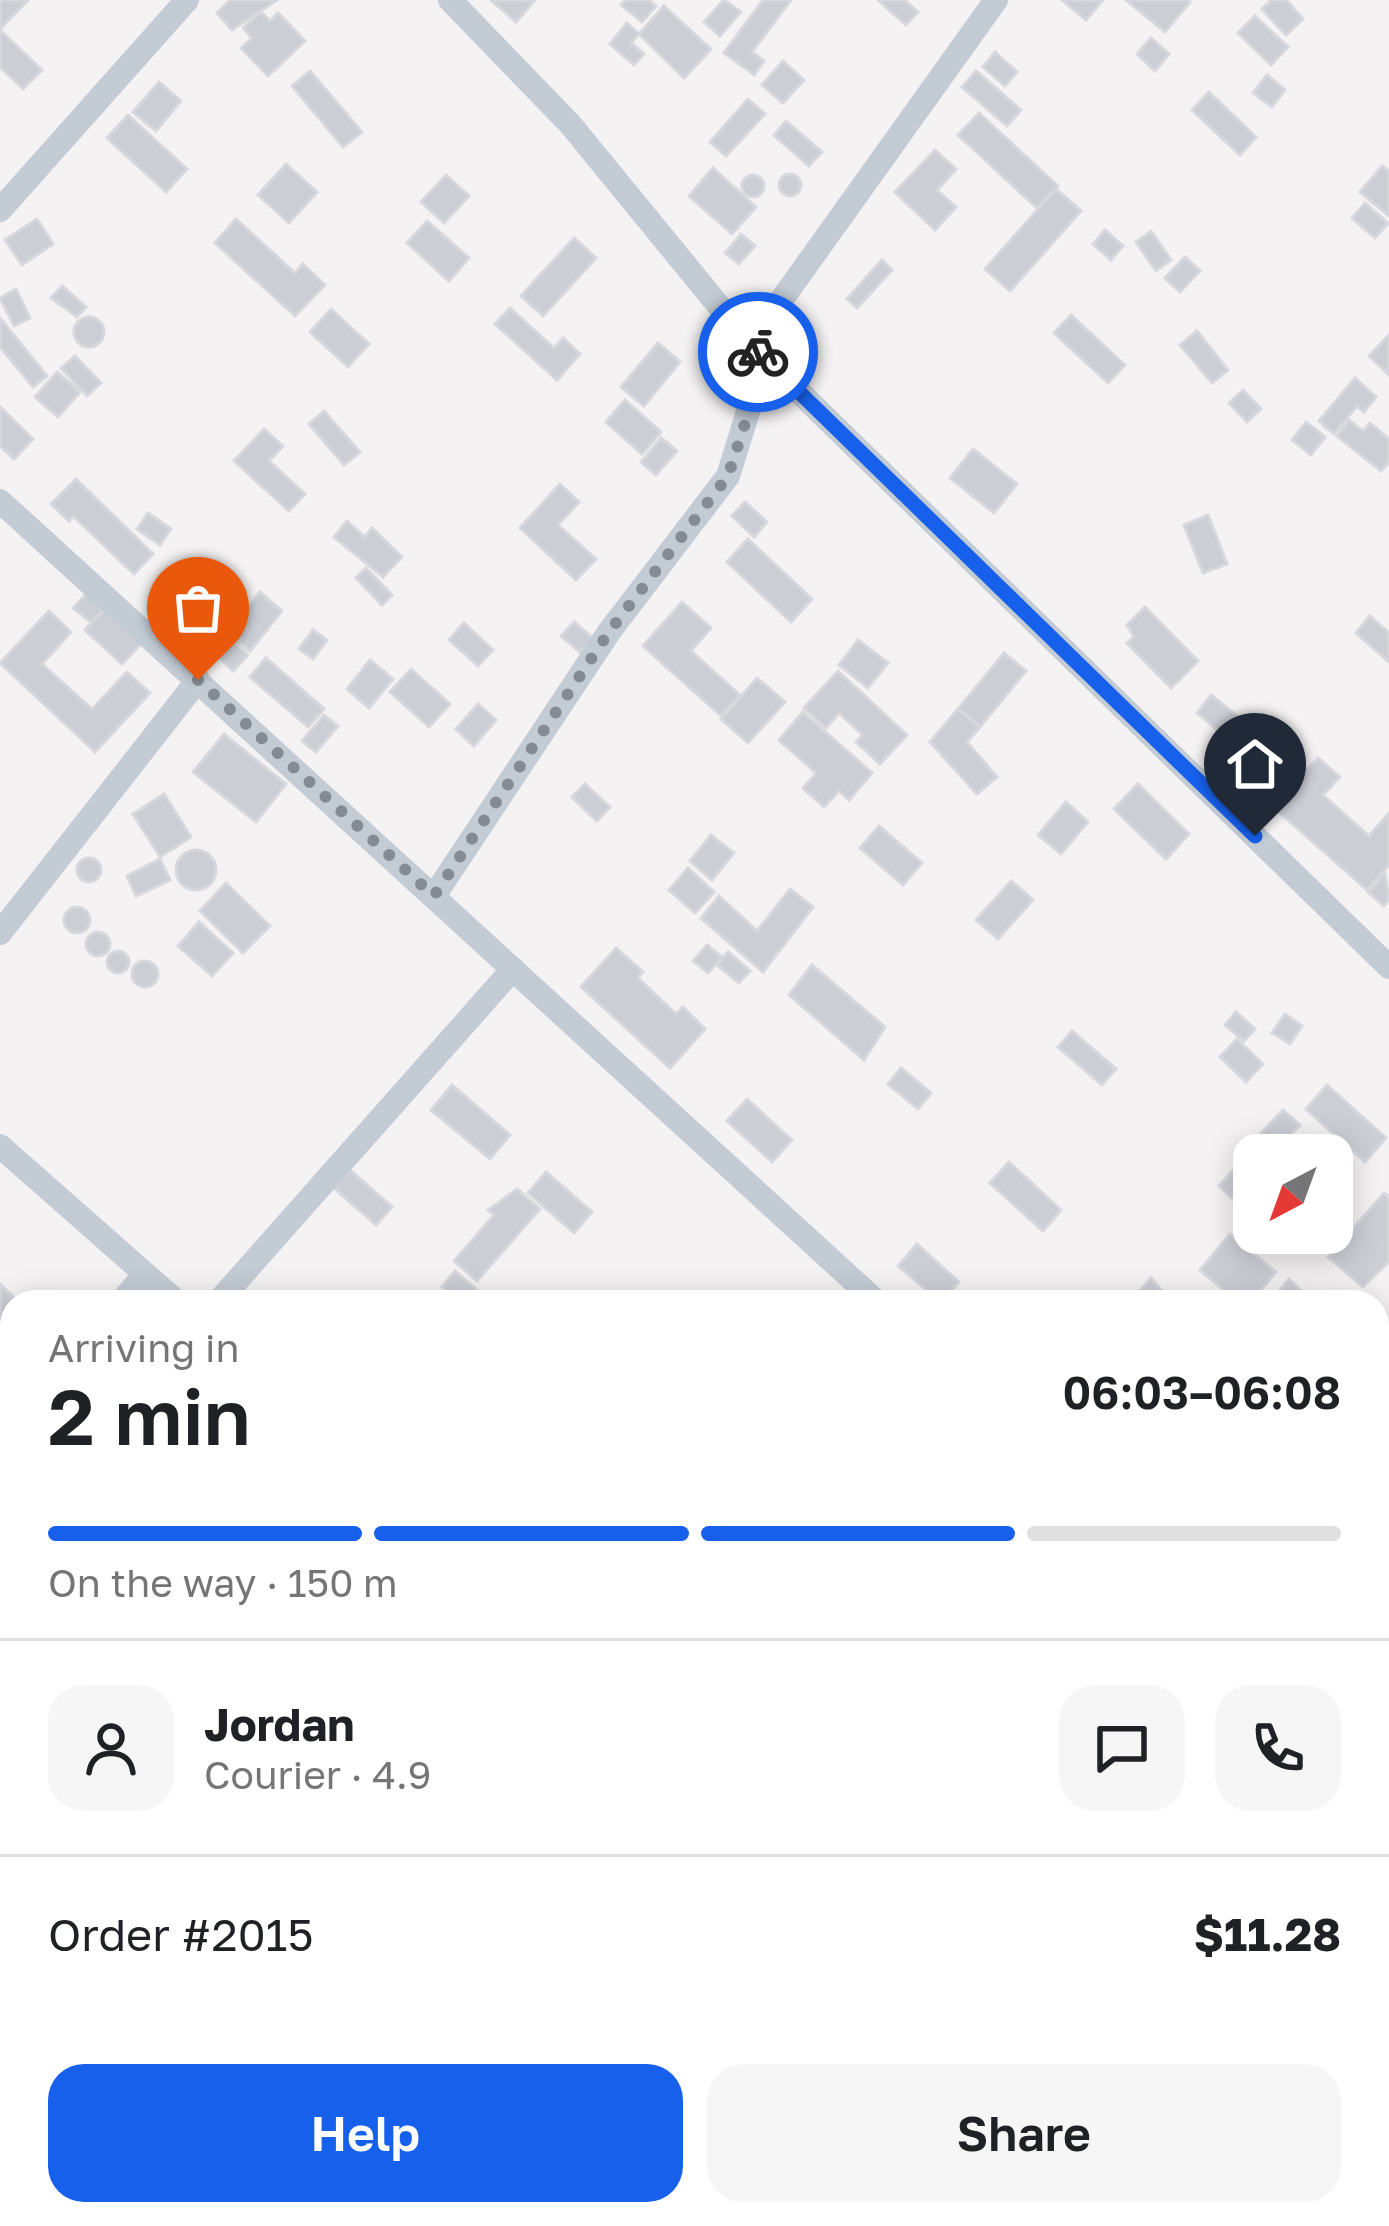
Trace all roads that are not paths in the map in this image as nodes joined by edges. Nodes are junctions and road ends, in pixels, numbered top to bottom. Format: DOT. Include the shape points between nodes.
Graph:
graph roads {
  1 [pos="187,0"];
  2 [pos="450,0"];
  3 [pos="996,0"];
  4 [pos="0,210"];
  5 [pos="750,344"];
  6 [pos="0,501"];
  7 [pos="198,680"];
  8 [pos="434,896"];
  9 [pos="0,933"];
  10 [pos="1389,967"];
  11 [pos="513,969"];
  12 [pos="0,1146"];
  13 [pos="146,1274"];
  14 [pos="132,1290"];
  15 [pos="164,1290"];
  16 [pos="229,1290"];
  17 [pos="864,1290"];
  1 -- 4 [label="street"];
  2 -- 5 [label="street" via="570,124"];
  3 -- 5 [label="street"];
  5 -- 8 [label="street" via="752,402 728,476 609,632"];
  5 -- 10 [label="street"];
  6 -- 7 [label="street"];
  7 -- 8 [label="street"];
  7 -- 9 [label="street"];
  8 -- 11 [label="street"];
  11 -- 16 [label="street"];
  11 -- 17 [label="street"];
  12 -- 13 [label="street"];
  13 -- 14 [label="street"];
  13 -- 15 [label="street"];
}
